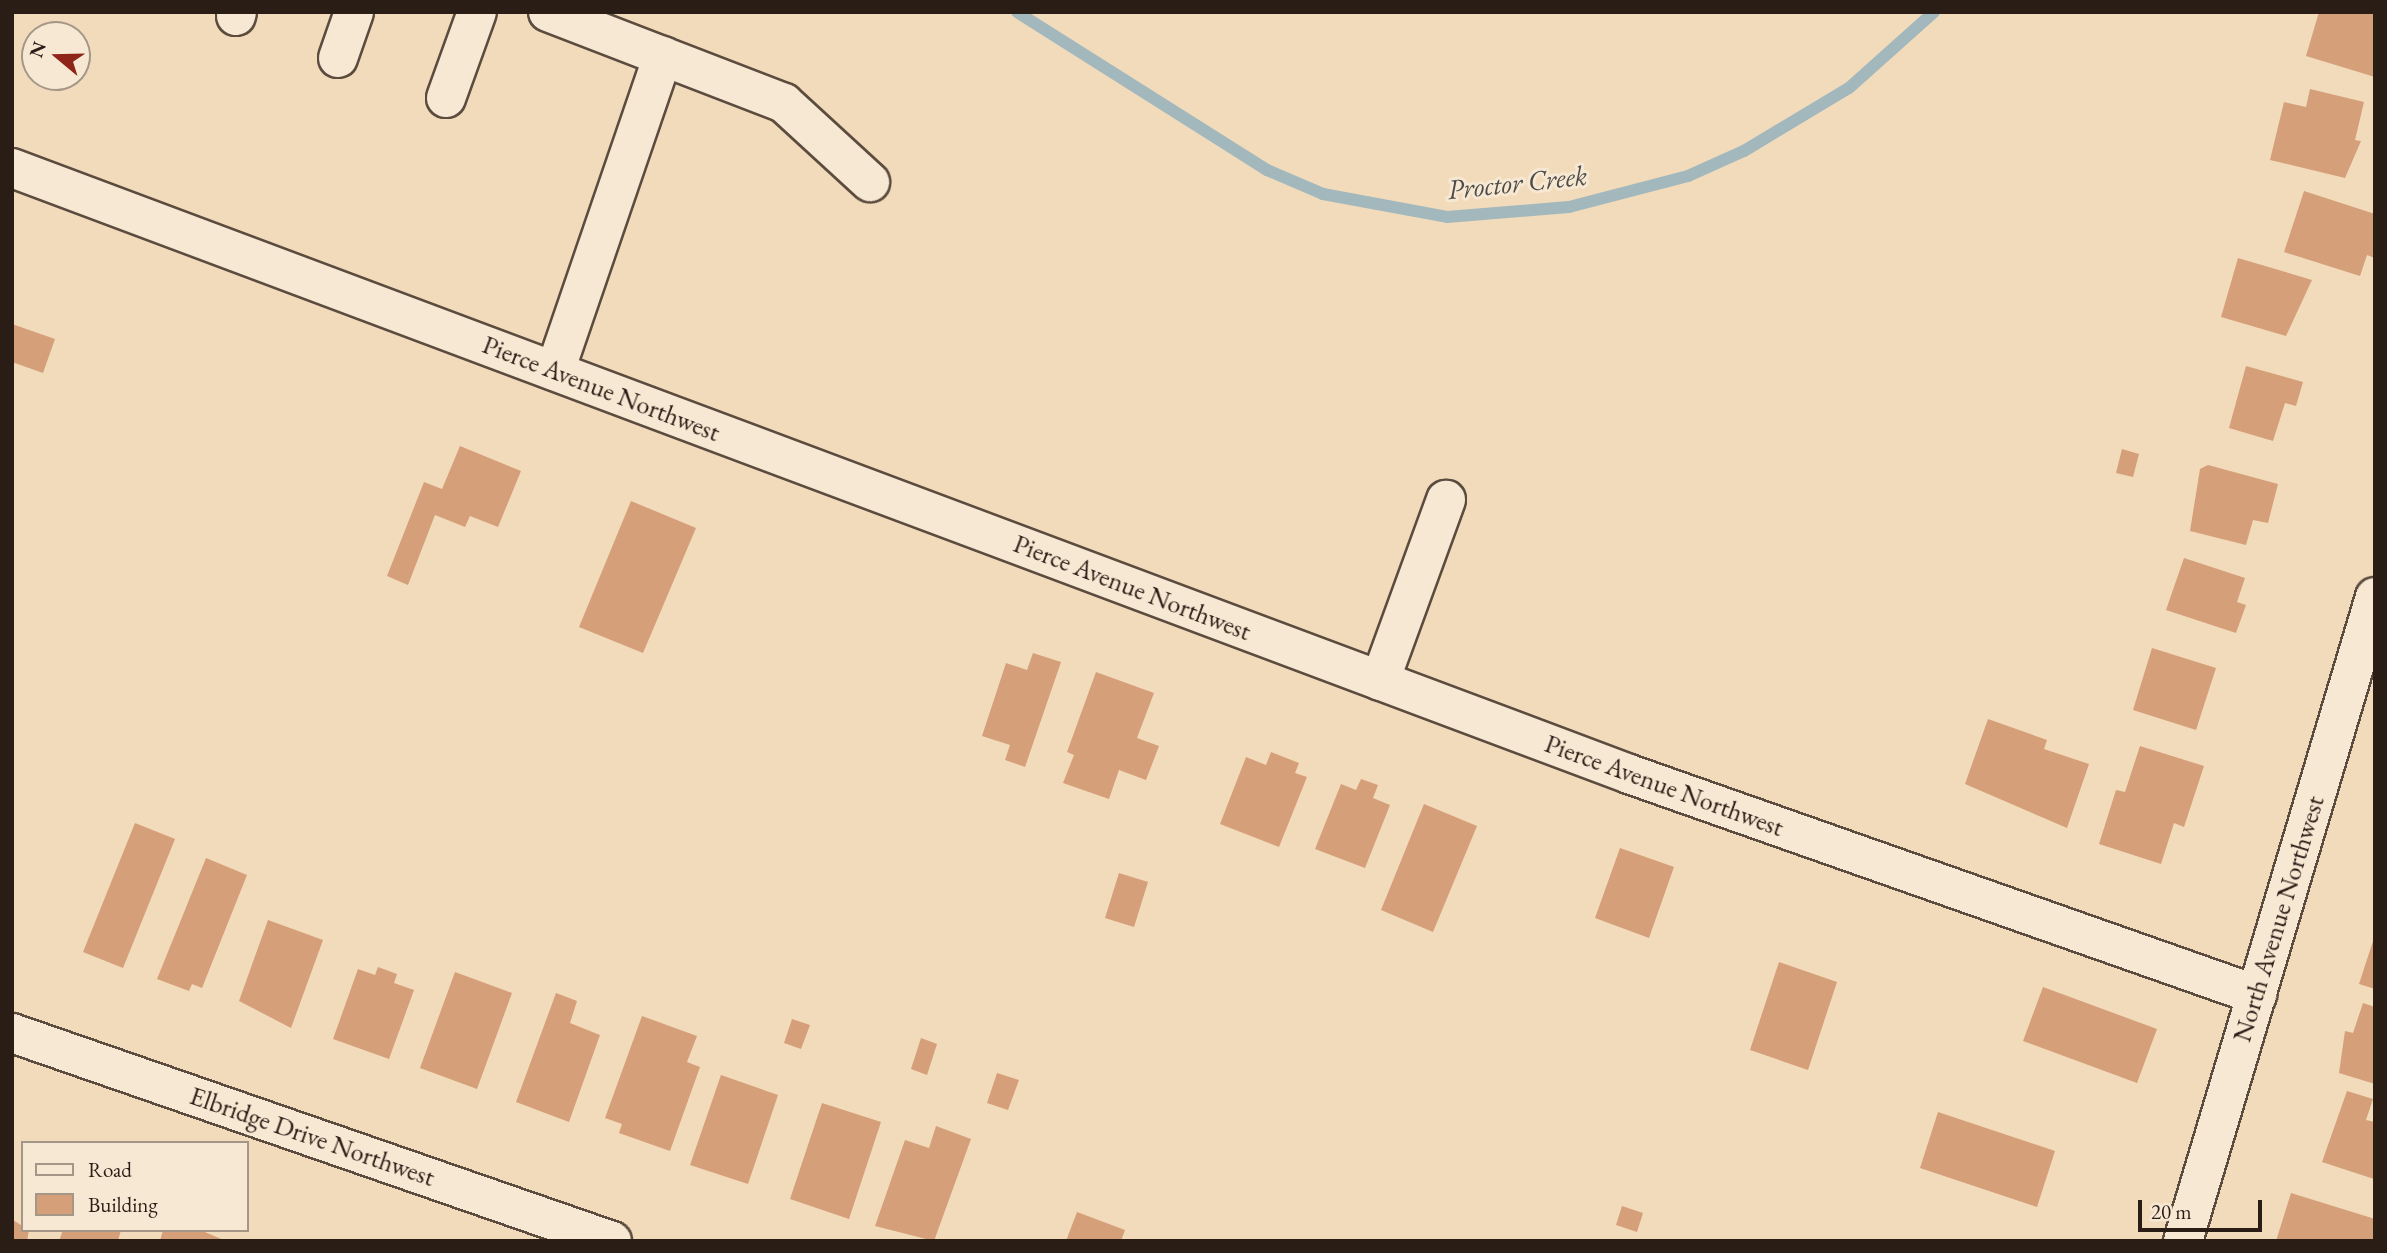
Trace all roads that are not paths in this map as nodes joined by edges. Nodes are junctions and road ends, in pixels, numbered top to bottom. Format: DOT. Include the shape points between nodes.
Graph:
graph roads {
  1 [pos="354,12"];
  2 [pos="477,12"];
  3 [pos="548,12"];
  4 [pos="663,56"];
  5 [pos="338,58"];
  6 [pos="446,98"];
  7 [pos="12,168"];
  8 [pos="870,182"];
  9 [pos="555,371"];
  10 [pos="1446,500"];
  11 [pos="2375,597"];
  12 [pos="1380,681"];
  13 [pos="2257,995"];
  14 [pos="12,1033"];
  15 [pos="612,1241"];
  16 [pos="2183,1241"];
  1 -- 5 [label="street"];
  2 -- 6 [label="street"];
  3 -- 4 [label="street"];
  4 -- 8 [label="street" via="784,103"];
  4 -- 9 [label="street"];
  7 -- 9 [label="street, Pierce Avenue Northwest"];
  9 -- 12 [label="street, Pierce Avenue Northwest"];
  10 -- 12 [label="street"];
  11 -- 13 [label="street, North Avenue Northwest"];
  12 -- 13 [label="street, Pierce Avenue Northwest"];
  13 -- 16 [label="street, North Avenue Northwest"];
  14 -- 15 [label="street, Elbridge Drive Northwest"];
}
